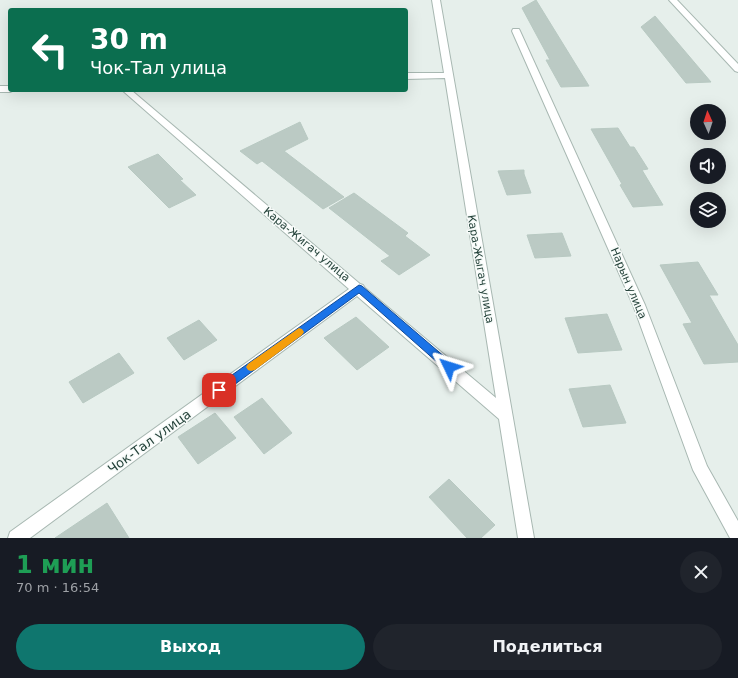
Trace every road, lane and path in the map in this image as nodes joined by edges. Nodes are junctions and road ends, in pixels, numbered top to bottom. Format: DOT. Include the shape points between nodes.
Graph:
graph roads {
  1 [pos="436,0"];
  2 [pos="673,0"];
  3 [pos="516,31"];
  4 [pos="738,68"];
  5 [pos="449,75"];
  6 [pos="408,76"];
  7 [pos="128,92"];
  8 [pos="359,288"];
  9 [pos="506,416"];
  10 [pos="738,537"];
  11 [pos="16,538"];
  12 [pos="526,538"];
  1 -- 5 [label="street, Кара-Жыгач улица"];
  2 -- 4 [label="street"];
  3 -- 10 [label="street, Нарын улица" via="639,304 702,470"];
  5 -- 6 [label="street"];
  5 -- 9 [label="street, Кара-Жыгач улица"];
  7 -- 8 [label="street, Кара-Жигач улица"];
  8 -- 9 [label="street, Кара-Жигач улица"];
  8 -- 11 [label="street, Чок-Тал улица"];
  9 -- 12 [label="street, Кара-Жыгач улица"];
}
